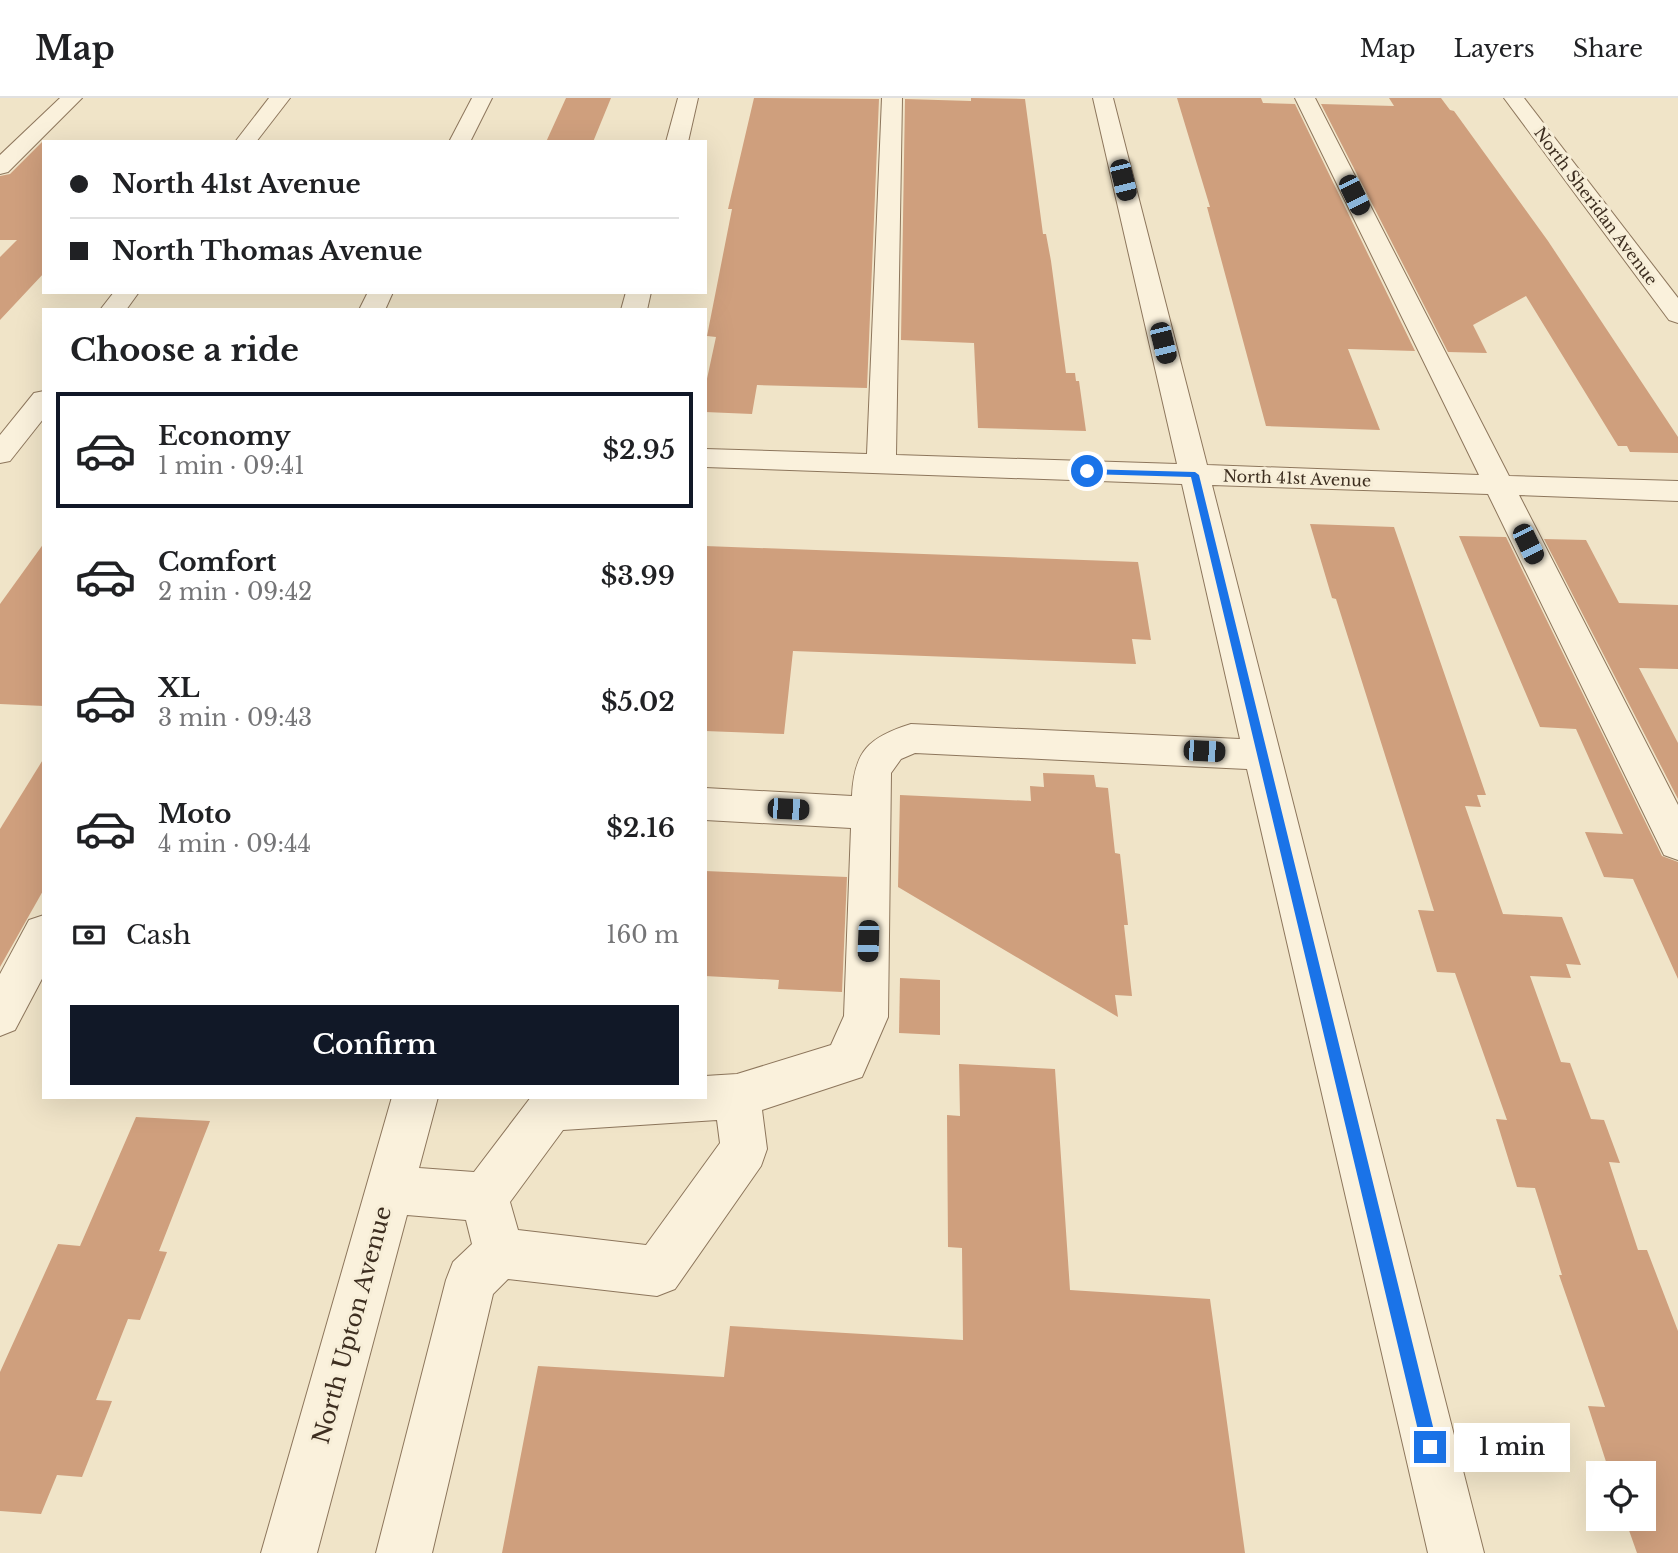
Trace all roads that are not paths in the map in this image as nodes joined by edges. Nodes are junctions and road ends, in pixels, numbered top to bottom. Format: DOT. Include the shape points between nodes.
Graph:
graph roads {
  1 [pos="72,98"];
  2 [pos="280,98"];
  3 [pos="482,98"];
  4 [pos="688,98"];
  5 [pos="892,98"];
  6 [pos="1103,98"];
  7 [pos="1305,98"];
  8 [pos="1514,98"];
  9 [pos="247,140"];
  10 [pos="460,140"];
  11 [pos="678,140"];
  12 [pos="0,167"];
  13 [pos="125,294"];
  14 [pos="115,308"];
  15 [pos="1678,315"];
  16 [pos="42,401"];
  17 [pos="15,439"];
  18 [pos="707,458"];
  19 [pos="881,464"];
  20 [pos="1195,475"];
  21 [pos="1499,485"];
  22 [pos="1678,491"];
  23 [pos="1264,755"];
  24 [pos="707,804"];
  25 [pos="871,813"];
  26 [pos="1678,842"];
  27 [pos="42,937"];
  28 [pos="0,1016"];
  29 [pos="737,1096"];
  30 [pos="707,1098"];
  31 [pos="414,1099"];
  32 [pos="690,1099"];
  33 [pos="389,1190"];
  34 [pos="485,1197"];
  35 [pos="499,1253"];
  36 [pos="289,1553"];
  37 [pos="404,1553"];
  38 [pos="1456,1553"];
  1 -- 12 [label="street"];
  2 -- 9 [label="street"];
  3 -- 10 [label="street"];
  4 -- 11 [label="street"];
  5 -- 19 [label="street"];
  6 -- 20 [label="street"];
  7 -- 21 [label="street"];
  8 -- 15 [label="street, North Sheridan Avenue"];
  13 -- 14 [label="street"];
  16 -- 17 [label="street"];
  18 -- 19 [label="street, North 41st Avenue"];
  19 -- 20 [label="street, North 41st Avenue"];
  20 -- 21 [label="street, North 41st Avenue"];
  20 -- 23 [label="street"];
  21 -- 22 [label="street, North 41st Avenue"];
  21 -- 26 [label="street"];
  23 -- 25 [label="street" via="911,738 888,749 872,770"];
  23 -- 38 [label="street"];
  24 -- 25 [label="street"];
  25 -- 29 [label="street" via="866,1017 846,1062"];
  27 -- 28 [label="street"];
  29 -- 30 [label="street"];
  29 -- 35 [label="street" via="744,1149 657,1271"];
  31 -- 33 [label="street, North Upton Avenue"];
  32 -- 34 [label="street" via="551,1108"];
  33 -- 34 [label="street"];
  33 -- 36 [label="street, North Upton Avenue"];
  34 -- 35 [label="street"];
  35 -- 37 [label="street" via="471,1280"];
}
